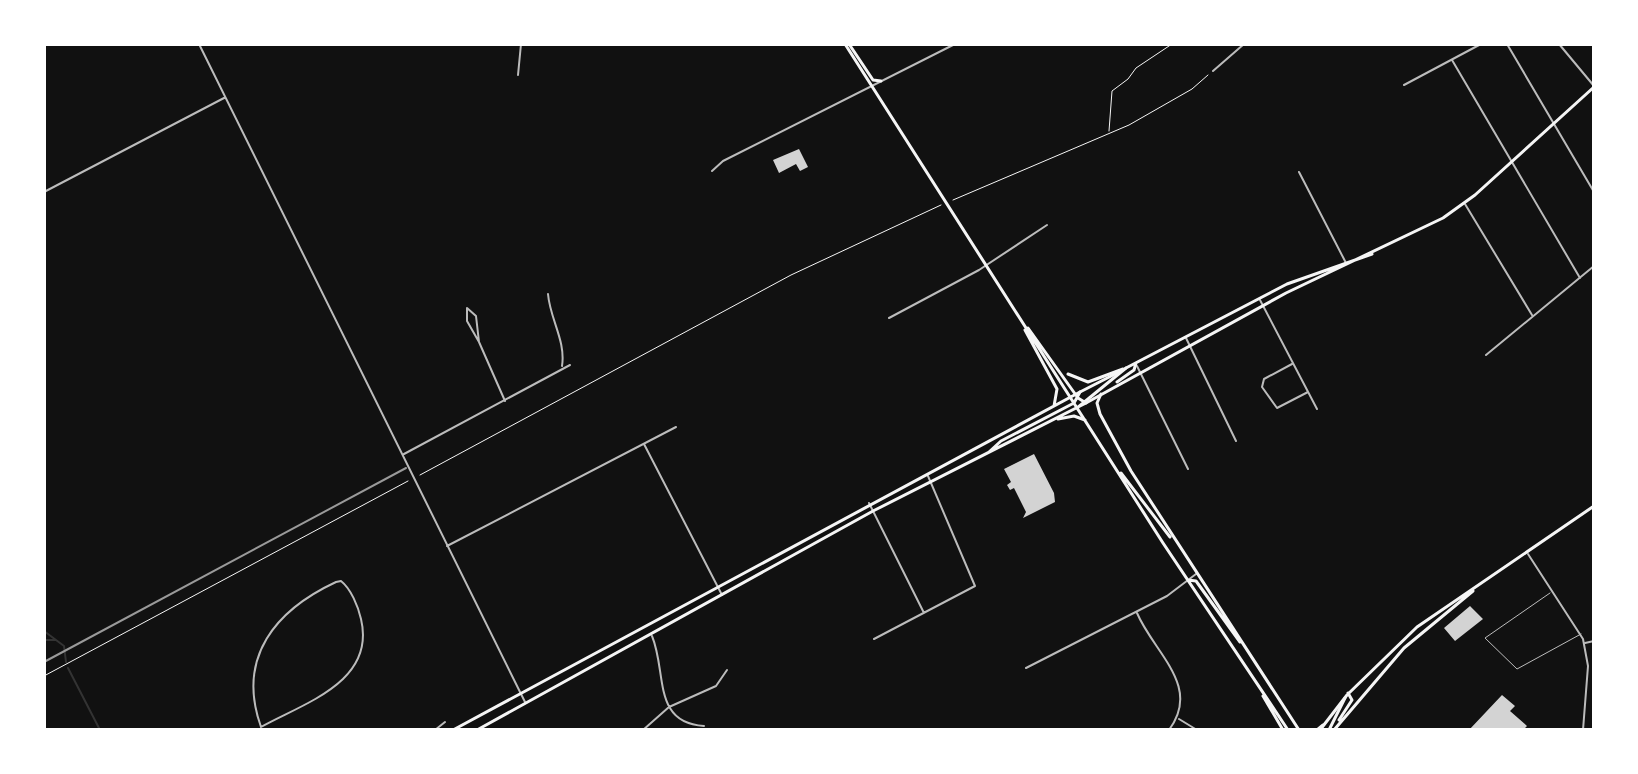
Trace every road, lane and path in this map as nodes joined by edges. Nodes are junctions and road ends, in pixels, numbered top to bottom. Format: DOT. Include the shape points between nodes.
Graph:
graph roads {
  1 [pos="199,44"];
  2 [pos="521,44"];
  3 [pos="847,44"];
  4 [pos="955,44"];
  5 [pos="1172,44"];
  6 [pos="1244,44"];
  7 [pos="1481,44"];
  8 [pos="1507,44"];
  9 [pos="1559,44"];
  10 [pos="1452,60"];
  11 [pos="1213,71"];
  12 [pos="518,75"];
  13 [pos="881,81"];
  14 [pos="1404,85"];
  15 [pos="871,86"];
  16 [pos="1594,86"];
  17 [pos="226,97"];
  18 [pos="1553,124"];
  19 [pos="1109,131"];
  20 [pos="1510,163"];
  21 [pos="712,171"];
  22 [pos="1299,172"];
  23 [pos="44,192"];
  24 [pos="1594,192"];
  25 [pos="953,200"];
  26 [pos="1465,203"];
  27 [pos="943,204"];
  28 [pos="1047,225"];
  29 [pos="1346,263"];
  30 [pos="986,266"];
  31 [pos="1594,266"];
  32 [pos="1580,278"];
  33 [pos="1297,279"];
  34 [pos="1301,286"];
  35 [pos="548,294"];
  36 [pos="1259,298"];
  37 [pos="1263,305"];
  38 [pos="1533,316"];
  39 [pos="889,318"];
  40 [pos="1021,319"];
  41 [pos="1185,336"];
  42 [pos="479,342"];
  43 [pos="1189,344"];
  44 [pos="1486,355"];
  45 [pos="1136,363"];
  46 [pos="1293,363"];
  47 [pos="570,365"];
  48 [pos="562,367"];
  49 [pos="1126,368"];
  50 [pos="1140,371"];
  51 [pos="1068,374"];
  52 [pos="1111,388"];
  53 [pos="1308,392"];
  54 [pos="1101,394"];
  55 [pos="1078,400"];
  56 [pos="505,401"];
  57 [pos="1053,406"];
  58 [pos="1317,409"];
  59 [pos="1054,420"];
  60 [pos="1085,420"];
  61 [pos="676,427"];
  62 [pos="1236,441"];
  63 [pos="644,443"];
  64 [pos="403,455"];
  65 [pos="986,455"];
  66 [pos="1109,457"];
  67 [pos="1188,469"];
  68 [pos="927,473"];
  69 [pos="417,477"];
  70 [pos="412,479"];
  71 [pos="930,482"];
  72 [pos="869,503"];
  73 [pos="1594,506"];
  74 [pos="873,511"];
  75 [pos="1175,540"];
  76 [pos="447,546"];
  77 [pos="1528,554"];
  78 [pos="1197,574"];
  79 [pos="1492,577"];
  80 [pos="1188,580"];
  81 [pos="717,588"];
  82 [pos="1553,590"];
  83 [pos="722,595"];
  84 [pos="1136,612"];
  85 [pos="924,614"];
  86 [pos="1417,627"];
  87 [pos="1421,632"];
  88 [pos="652,634"];
  89 [pos="1581,634"];
  90 [pos="874,639"];
  91 [pos="1594,641"];
  92 [pos="1585,643"];
  93 [pos="606,650"];
  94 [pos="1249,653"];
  95 [pos="610,658"];
  96 [pos="1026,668"];
  97 [pos="727,670"];
  98 [pos="44,676"];
  99 [pos="1364,692"];
  100 [pos="1348,693"];
  101 [pos="521,694"];
  102 [pos="1345,698"];
  103 [pos="526,704"];
  104 [pos="669,707"];
  105 [pos="1177,718"];
  106 [pos="445,722"];
  107 [pos="704,726"];
  108 [pos="262,728"];
  109 [pos="1299,728"];
  110 [pos="1333,729"];
  111 [pos="435,730"];
  112 [pos="453,730"];
  113 [pos="477,730"];
  114 [pos="643,730"];
  115 [pos="1169,730"];
  116 [pos="1197,730"];
  117 [pos="1286,730"];
  118 [pos="1319,730"];
  119 [pos="1583,730"];
  1 -- 17 [label="street"];
  2 -- 12 [label="street"];
  3 -- 13 [label="main road" via="873,80"];
  3 -- 15 [label="main road"];
  4 -- 13 [label="street"];
  5 -- 19 [label="path" via="1112,91"];
  6 -- 11 [label="street"];
  7 -- 10 [label="street"];
  8 -- 18 [label="street"];
  9 -- 16 [label="street"];
  10 -- 14 [label="street"];
  10 -- 20 [label="street"];
  11 -- 19 [label="path" via="1192,89"];
  13 -- 15 [label="street"];
  15 -- 21 [label="street"];
  15 -- 30 [label="main road"];
  16 -- 18 [label="main road"];
  17 -- 23 [label="street"];
  17 -- 64 [label="street"];
  18 -- 20 [label="main road"];
  18 -- 24 [label="street"];
  19 -- 25 [label="path"];
  20 -- 26 [label="main road"];
  20 -- 32 [label="street"];
  22 -- 29 [label="street"];
  26 -- 29 [label="main road" via="1375,254"];
  26 -- 38 [label="street"];
  27 -- 69 [label="path" via="791,275"];
  28 -- 30 [label="street"];
  29 -- 33 [label="main road"];
  29 -- 34 [label="main road"];
  30 -- 39 [label="street"];
  30 -- 40 [label="main road"];
  31 -- 32 [label="street"];
  32 -- 38 [label="street"];
  33 -- 34 [label="street"];
  33 -- 36 [label="main road"];
  34 -- 37 [label="main road"];
  35 -- 48 [label="street"];
  36 -- 37 [label="street"];
  36 -- 41 [label="main road"];
  37 -- 43 [label="main road"];
  37 -- 46 [label="street"];
  38 -- 44 [label="street"];
  40 -- 55 [label="main road"];
  40 -- 57 [label="main road" via="1057,389"];
  41 -- 43 [label="street"];
  41 -- 45 [label="main road"];
  42 -- 42 [label="street" via="467,321 467,308 476,316"];
  42 -- 56 [label="street"];
  43 -- 50 [label="main road"];
  43 -- 62 [label="street"];
  45 -- 49 [label="main road"];
  45 -- 50 [label="street"];
  45 -- 52 [label="main road"];
  46 -- 53 [label="street"];
  46 -- 53 [label="street" via="1264,379 1262,387 1277,408"];
  47 -- 48 [label="street"];
  48 -- 56 [label="street"];
  49 -- 51 [label="main road" via="1088,382"];
  49 -- 55 [label="main road"];
  49 -- 55 [label="main road"];
  50 -- 52 [label="main road"];
  50 -- 67 [label="street"];
  52 -- 54 [label="main road"];
  53 -- 58 [label="street"];
  54 -- 55 [label="main road"];
  54 -- 75 [label="main road" via="1100,414"];
  55 -- 57 [label="main road"];
  55 -- 59 [label="main road"];
  55 -- 60 [label="main road"];
  55 -- 65 [label="main road" via="1001,441"];
  56 -- 64 [label="street"];
  57 -- 68 [label="main road"];
  59 -- 60 [label="main road"];
  59 -- 65 [label="main road"];
  60 -- 66 [label="main road"];
  61 -- 63 [label="street"];
  63 -- 76 [label="street"];
  63 -- 81 [label="street"];
  64 -- 76 [label="street"];
  65 -- 71 [label="main road"];
  66 -- 75 [label="main road"];
  66 -- 80 [label="main road"];
  68 -- 71 [label="street"];
  68 -- 72 [label="main road"];
  70 -- 98 [label="path"];
  71 -- 74 [label="main road"];
  71 -- 85 [label="street" via="975,585"];
  72 -- 74 [label="street"];
  72 -- 81 [label="main road"];
  73 -- 77 [label="main road"];
  74 -- 83 [label="main road"];
  74 -- 85 [label="street"];
  75 -- 78 [label="main road"];
  76 -- 101 [label="street"];
  77 -- 79 [label="main road"];
  77 -- 82 [label="street"];
  78 -- 80 [label="street"];
  78 -- 94 [label="main road"];
  79 -- 86 [label="main road"];
  79 -- 87 [label="main road"];
  80 -- 84 [label="street"];
  80 -- 94 [label="main road" via="1196,581"];
  80 -- 117 [label="main road"];
  81 -- 83 [label="street"];
  81 -- 93 [label="main road"];
  82 -- 89 [label="street"];
  82 -- 89 [label="lane" via="1485,638 1517,669"];
  83 -- 88 [label="main road"];
  84 -- 96 [label="street"];
  84 -- 105 [label="street" via="1180,685"];
  85 -- 90 [label="street"];
  86 -- 87 [label="street"];
  86 -- 100 [label="main road"];
  87 -- 99 [label="main road"];
  88 -- 95 [label="main road"];
  88 -- 104 [label="street"];
  89 -- 92 [label="street"];
  91 -- 92 [label="street"];
  92 -- 119 [label="street"];
  93 -- 95 [label="main road"];
  93 -- 101 [label="main road"];
  94 -- 109 [label="main road"];
  95 -- 103 [label="main road"];
  97 -- 104 [label="street" via="716,686"];
  99 -- 100 [label="main road"];
  99 -- 110 [label="main road"];
  100 -- 102 [label="main road"];
  100 -- 110 [label="main road" via="1352,700"];
  101 -- 103 [label="street"];
  101 -- 112 [label="main road"];
  102 -- 110 [label="main road"];
  102 -- 118 [label="main road"];
  103 -- 113 [label="main road"];
  104 -- 107 [label="street" via="687,725"];
  104 -- 114 [label="street"];
  105 -- 115 [label="street"];
  105 -- 116 [label="street"];
  106 -- 111 [label="street"];
  108 -- 108 [label="street" via="333,689 354,668 363,629 356,604 341,581 293,606 266,639 254,678"];
}
